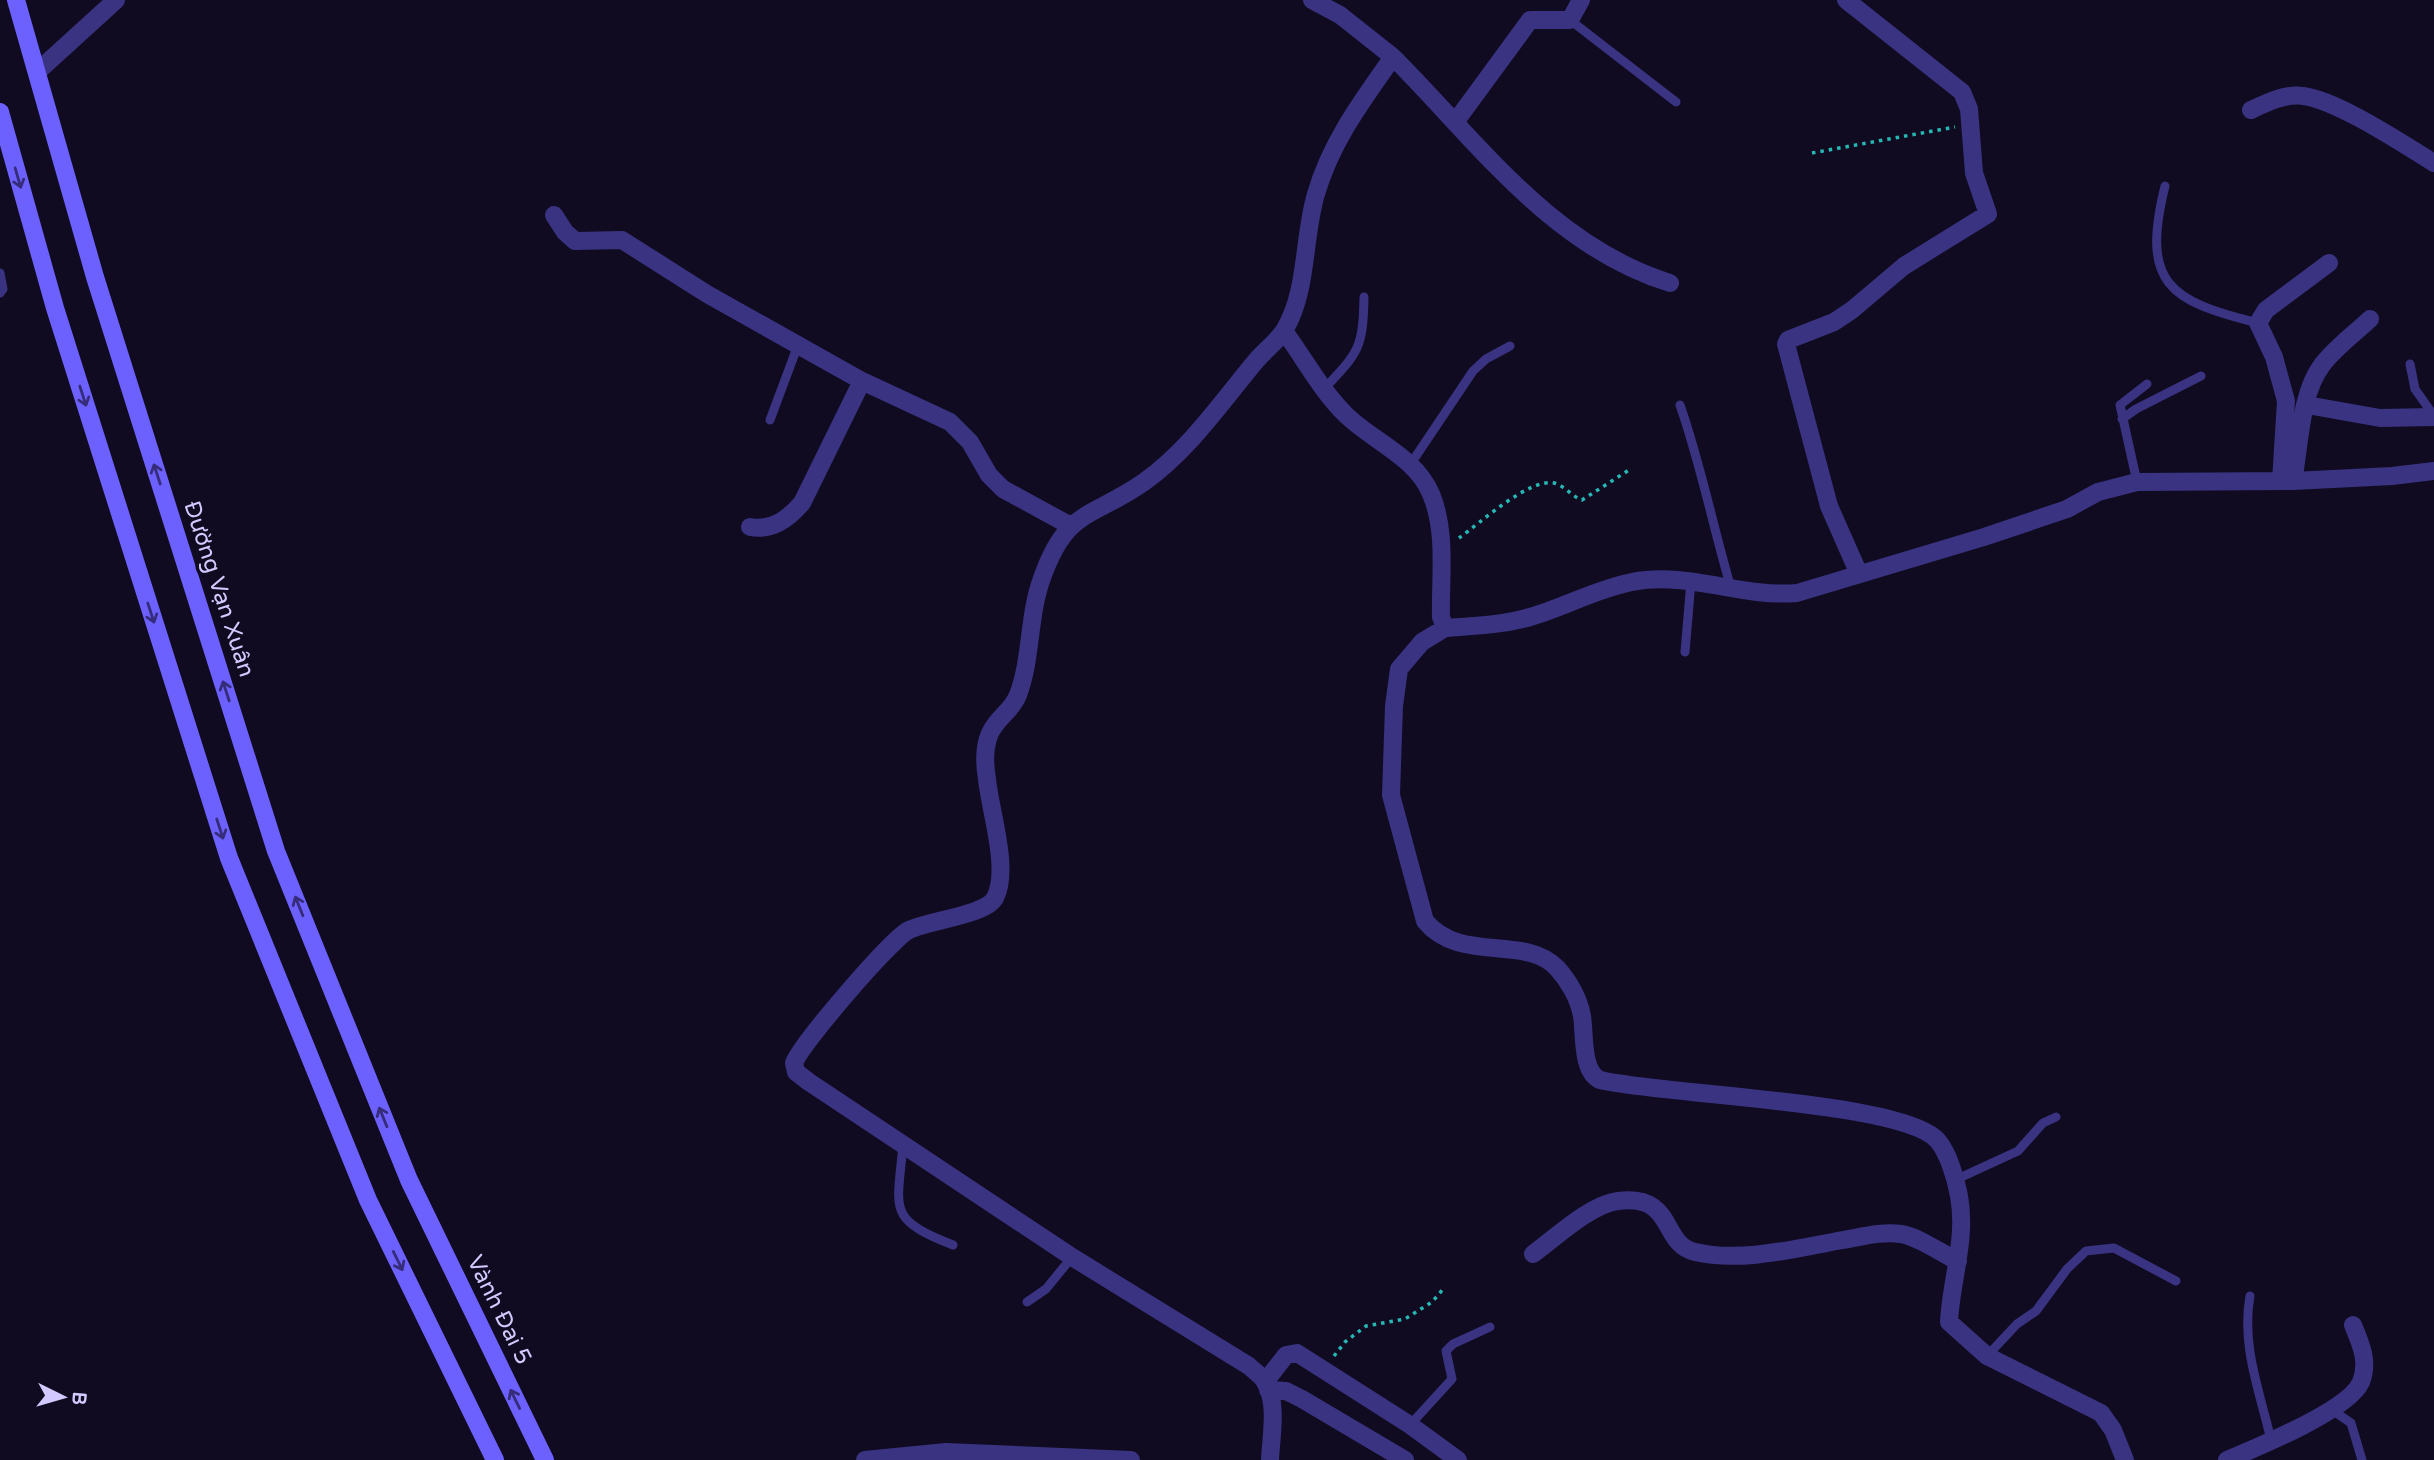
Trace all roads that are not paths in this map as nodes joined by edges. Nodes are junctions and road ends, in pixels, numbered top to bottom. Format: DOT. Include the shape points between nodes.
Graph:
graph roads {
  1 [pos="16,0"];
  2 [pos="116,0"];
  3 [pos="1314,0"];
  4 [pos="1581,0"];
  5 [pos="1846,0"];
  6 [pos="1570,20"];
  7 [pos="1393,57"];
  8 [pos="37,72"];
  9 [pos="1676,102"];
  10 [pos="2251,110"];
  11 [pos="0,112"];
  12 [pos="1456,121"];
  13 [pos="2434,163"];
  14 [pos="2165,186"];
  15 [pos="554,215"];
  16 [pos="2329,263"];
  17 [pos="0,273"];
  18 [pos="1670,283"];
  19 [pos="0,293"];
  20 [pos="1364,297"];
  21 [pos="2370,319"];
  22 [pos="2258,323"];
  23 [pos="1284,331"];
  24 [pos="798,345"];
  25 [pos="1510,346"];
  26 [pos="2410,364"];
  27 [pos="2202,376"];
  28 [pos="862,381"];
  29 [pos="2147,384"];
  30 [pos="1324,389"];
  31 [pos="1680,405"];
  32 [pos="2307,405"];
  33 [pos="2434,417"];
  34 [pos="2122,419"];
  35 [pos="770,421"];
  36 [pos="1410,465"];
  37 [pos="2434,471"];
  38 [pos="2287,481"];
  39 [pos="2137,482"];
  40 [pos="1069,525"];
  41 [pos="750,527"];
  42 [pos="1859,574"];
  43 [pos="1691,579"];
  44 [pos="1731,588"];
  45 [pos="1444,628"];
  46 [pos="1685,652"];
  47 [pos="2056,1118"];
  48 [pos="903,1145"];
  49 [pos="409,1180"];
  50 [pos="1955,1180"];
  51 [pos="953,1245"];
  52 [pos="1533,1254"];
  53 [pos="1072,1257"];
  54 [pos="1958,1261"];
  55 [pos="2176,1281"];
  56 [pos="2250,1296"];
  57 [pos="1027,1302"];
  58 [pos="2353,1325"];
  59 [pos="1490,1327"];
  60 [pos="1987,1356"];
  61 [pos="1269,1381"];
  62 [pos="2332,1410"];
  63 [pos="1410,1425"];
  64 [pos="2271,1440"];
  65 [pos="495,1460"];
  66 [pos="545,1460"];
  67 [pos="865,1460"];
  68 [pos="1131,1460"];
  69 [pos="1270,1460"];
  70 [pos="1405,1460"];
  71 [pos="1458,1460"];
  72 [pos="2125,1460"];
  73 [pos="2227,1460"];
  74 [pos="2362,1460"];
  1 -- 8 [label="main road, Đường Vạn Xuân"];
  2 -- 8 [label="street"];
  3 -- 7 [label="street" via="1373,38"];
  4 -- 6 [label="street"];
  5 -- 42 [label="street" via="1962,92 1974,173 1988,208 1987,216 1904,266 1843,316 1786,344 1829,506"];
  6 -- 9 [label="lane"];
  6 -- 12 [label="street" via="1530,20"];
  7 -- 12 [label="street"];
  7 -- 23 [label="street" via="1332,149 1315,197 1301,275"];
  49 -- 8 [label="main road, Đường Vạn Xuân, one-way" via="276,851 95,277"];
  10 -- 13 [label="street" via="2301,95 2322,101"];
  11 -- 65 [label="main road, one-way" via="59,321 229,858 368,1200"];
  12 -- 18 [label="street" via="1553,221 1634,272"];
  14 -- 22 [label="lane" via="2157,248 2158,268 2166,282 2204,308"];
  15 -- 24 [label="street" via="576,241 622,240"];
  16 -- 22 [label="street" via="2266,310"];
  17 -- 19 [label="lane"];
  20 -- 30 [label="lane" via="1358,350"];
  21 -- 32 [label="street" via="2323,364"];
  22 -- 38 [label="street" via="2274,357 2286,401"];
  23 -- 30 [label="street"];
  23 -- 40 [label="street" via="1173,458 1144,482"];
  24 -- 28 [label="street"];
  24 -- 35 [label="lane"];
  25 -- 36 [label="lane" via="1474,371"];
  26 -- 33 [label="lane" via="2415,389"];
  27 -- 34 [label="lane"];
  28 -- 40 [label="street" via="950,422 1003,489"];
  28 -- 41 [label="street" via="802,503 772,526"];
  29 -- 34 [label="lane" via="2120,405"];
  30 -- 36 [label="street" via="1345,414"];
  31 -- 44 [label="lane" via="1700,462"];
  32 -- 33 [label="street" via="2380,418"];
  32 -- 38 [label="street"];
  34 -- 39 [label="lane"];
  36 -- 45 [label="street" via="1432,495 1440,528"];
  37 -- 38 [label="street"];
  38 -- 39 [label="street"];
  39 -- 42 [label="street" via="2098,492 2067,509 1984,537"];
  40 -- 48 [label="street" via="1042,577 1019,693 987,737 986,777 1000,868 994,901 973,914 948,916 899,936 800,1052 796,1072"];
  42 -- 44 [label="street" via="1797,593 1769,596"];
  43 -- 44 [label="street"];
  43 -- 45 [label="street" via="1632,582 1531,617"];
  43 -- 46 [label="lane"];
  45 -- 50 [label="street" via="1422,642 1399,669 1391,766 1391,795 1416,900 1434,933 1453,943 1529,954 1556,967 1578,1004 1591,1071 1600,1080 1839,1110 1896,1122 1938,1142"];
  47 -- 50 [label="lane" via="2043,1123 2018,1151"];
  48 -- 51 [label="lane" via="898,1196 902,1214 919,1231"];
  48 -- 53 [label="street"];
  66 -- 49 [label="main road, Vành Đai 5, one-way"];
  50 -- 54 [label="street" via="1960,1211"];
  52 -- 54 [label="street" via="1598,1207 1630,1200 1652,1205 1684,1248 1695,1252 1750,1254 1900,1234"];
  53 -- 57 [label="lane" via="1046,1289"];
  53 -- 61 [label="street"];
  54 -- 60 [label="street" via="1949,1322"];
  55 -- 60 [label="lane" via="2114,1248 2086,1251 2036,1311"];
  56 -- 64 [label="lane" via="2248,1350"];
  58 -- 62 [label="street" via="2364,1352 2364,1371 2355,1392"];
  59 -- 63 [label="lane" via="1446,1351 1452,1379"];
  60 -- 72 [label="street" via="2101,1413"];
  61 -- 63 [label="street" via="1286,1354 1297,1353"];
  61 -- 69 [label="street"];
  61 -- 70 [label="street"];
  62 -- 64 [label="street"];
  62 -- 74 [label="lane" via="2351,1423"];
  63 -- 71 [label="street"];
  64 -- 73 [label="street"];
  67 -- 68 [label="street" via="946,1452"];
}
